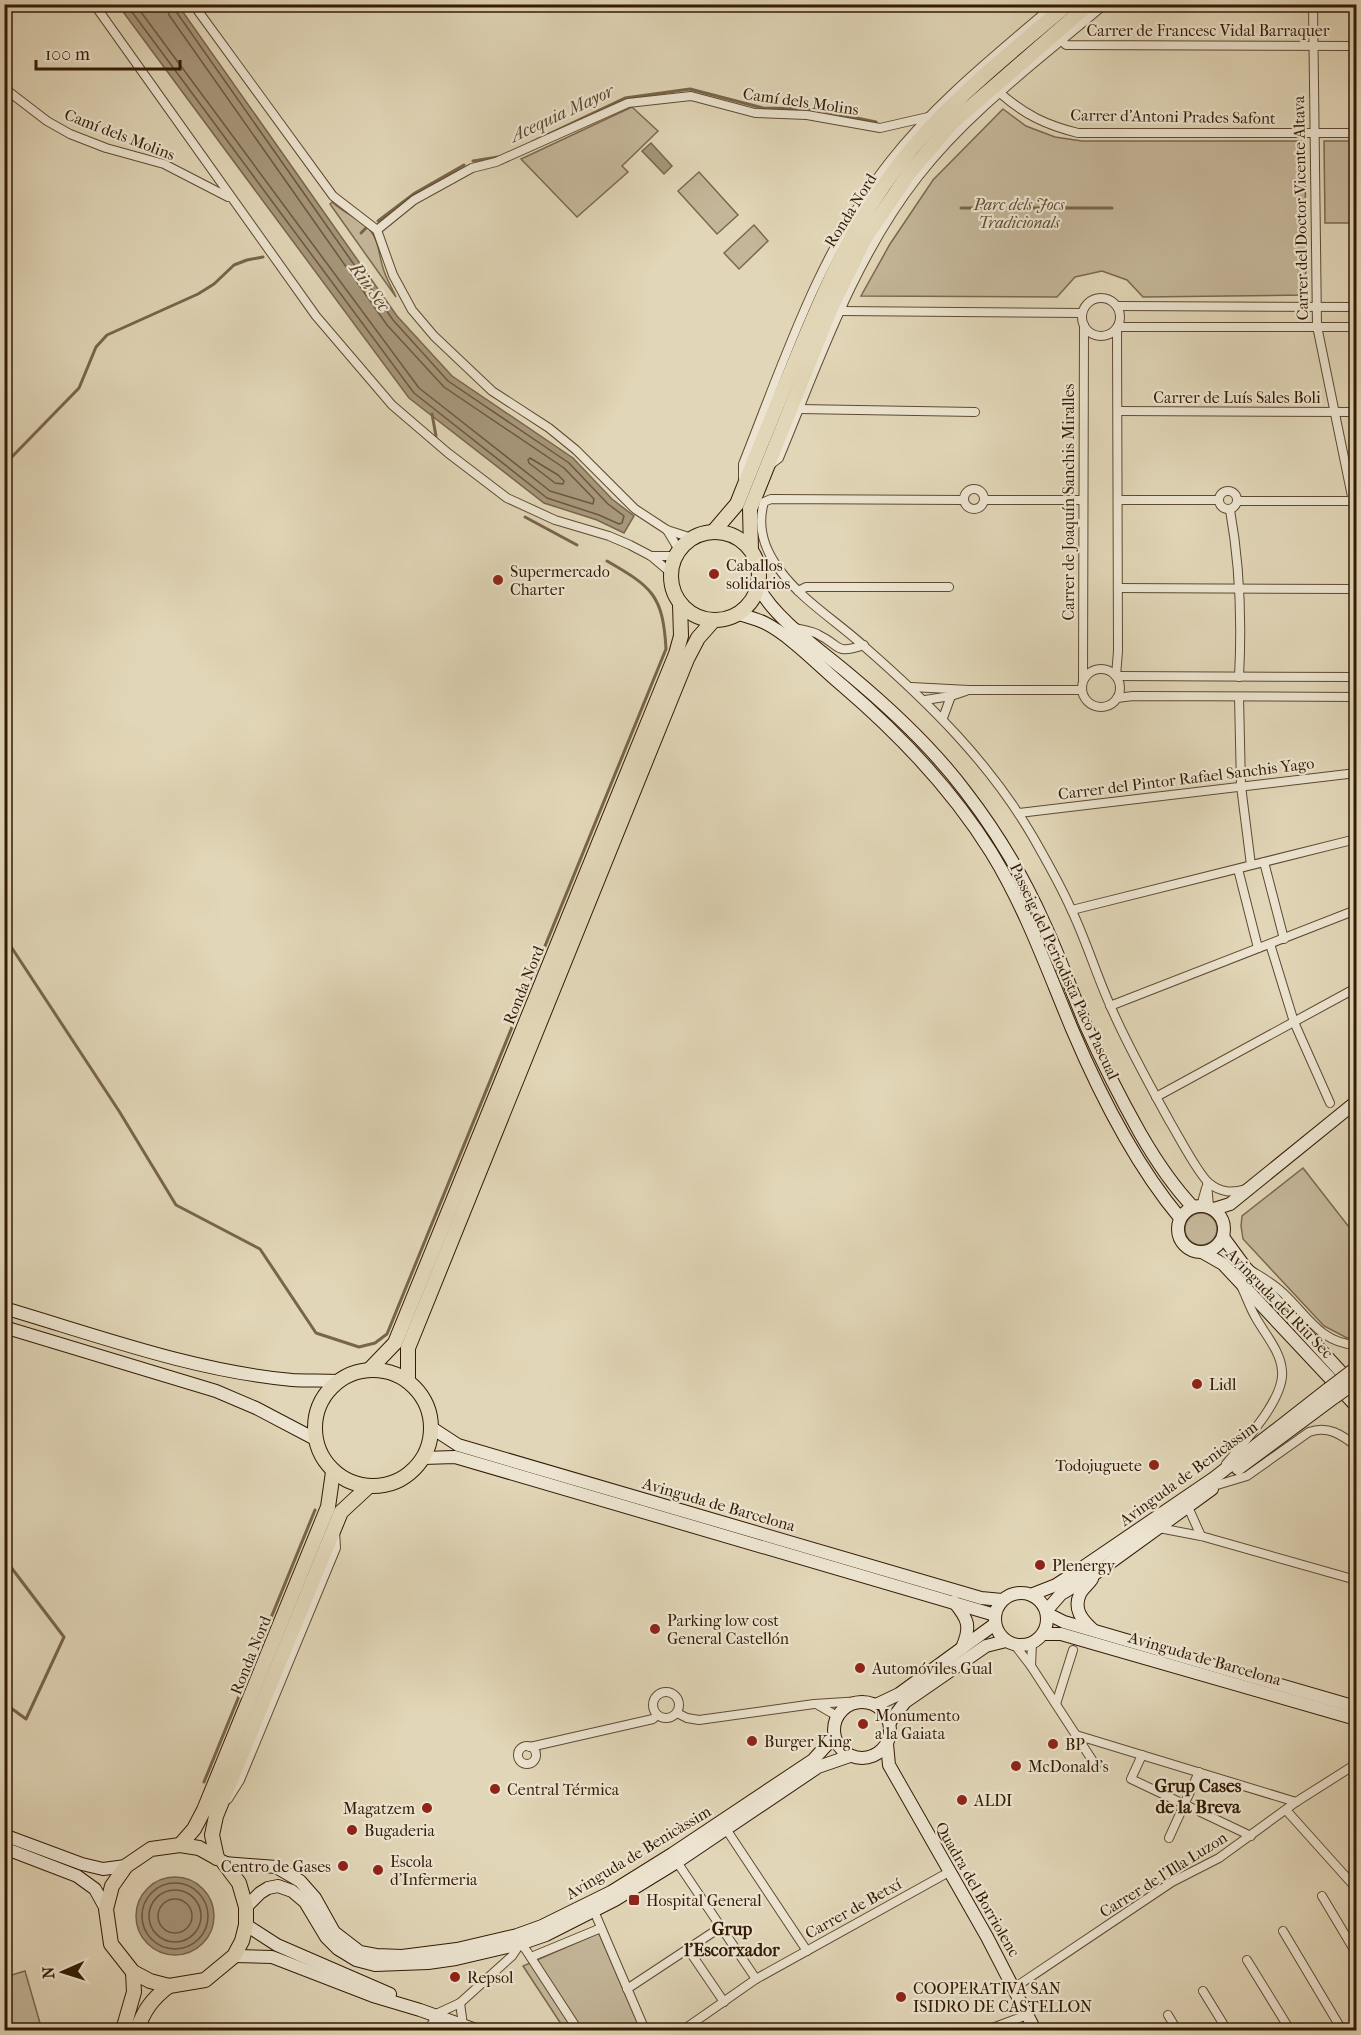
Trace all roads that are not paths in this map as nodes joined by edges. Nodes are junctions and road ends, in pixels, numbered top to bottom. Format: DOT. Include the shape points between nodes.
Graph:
graph roads {
  1 [pos="94,4"];
  2 [pos="193,4"];
  3 [pos="1055,4"];
  4 [pos="1068,4"];
  5 [pos="1089,4"];
  6 [pos="1105,4"];
  7 [pos="1313,4"];
  8 [pos="1062,42"];
  9 [pos="1313,45"];
  10 [pos="1356,46"];
  11 [pos="4,88"];
  12 [pos="1000,93"];
  13 [pos="928,117"];
  14 [pos="1314,133"];
  15 [pos="1356,133"];
  16 [pos="231,198"];
  17 [pos="377,230"];
  18 [pos="1117,306"];
  19 [pos="1316,307"];
  20 [pos="1356,307"];
  21 [pos="840,311"];
  22 [pos="1082,313"];
  23 [pos="1084,326"];
  24 [pos="1317,326"];
  25 [pos="1118,327"];
  26 [pos="1356,327"];
  27 [pos="799,409"];
  28 [pos="1118,411"];
  29 [pos="975,412"];
  30 [pos="1335,412"];
  31 [pos="1356,412"];
  32 [pos="765,469"];
  33 [pos="743,489"];
  34 [pos="963,500"];
  35 [pos="984,500"];
  36 [pos="1083,500"];
  37 [pos="1118,500"];
  38 [pos="1218,500"];
  39 [pos="1238,501"];
  40 [pos="1355,501"];
  41 [pos="1230,510"];
  42 [pos="1356,516"];
  43 [pos="667,530"];
  44 [pos="714,531"];
  45 [pos="692,538"];
  46 [pos="751,550"];
  47 [pos="677,553"];
  48 [pos="651,556"];
  49 [pos="670,573"];
  50 [pos="949,587"];
  51 [pos="759,588"];
  52 [pos="1118,588"];
  53 [pos="1240,588"];
  54 [pos="1356,589"];
  55 [pos="798,591"];
  56 [pos="680,604"];
  57 [pos="740,614"];
  58 [pos="712,621"];
  59 [pos="795,628"];
  60 [pos="864,645"];
  61 [pos="1116,676"];
  62 [pos="1239,677"];
  63 [pos="1356,677"];
  64 [pos="1083,679"];
  65 [pos="911,687"];
  66 [pos="938,688"];
  67 [pos="969,690"];
  68 [pos="1081,690"];
  69 [pos="951,696"];
  70 [pos="1239,697"];
  71 [pos="1356,697"];
  72 [pos="1117,698"];
  73 [pos="925,700"];
  74 [pos="943,718"];
  75 [pos="1356,773"];
  76 [pos="1241,786"];
  77 [pos="1019,813"];
  78 [pos="1356,840"];
  79 [pos="1264,862"];
  80 [pos="1251,866"];
  81 [pos="1238,869"];
  82 [pos="1072,910"];
  83 [pos="1356,910"];
  84 [pos="1284,939"];
  85 [pos="1270,944"];
  86 [pos="1258,948"];
  87 [pos="1356,988"];
  88 [pos="1110,1006"];
  89 [pos="1294,1022"];
  90 [pos="1156,1097"];
  91 [pos="1356,1102"];
  92 [pos="1330,1103"];
  93 [pos="1208,1182"];
  94 [pos="1250,1188"];
  95 [pos="1230,1204"];
  96 [pos="1204,1207"];
  97 [pos="1180,1218"];
  98 [pos="1223,1222"];
  99 [pos="1222,1237"];
  100 [pos="1202,1252"];
  101 [pos="1245,1267"];
  102 [pos="1238,1280"];
  103 [pos="4,1308"];
  104 [pos="4,1328"];
  105 [pos="1356,1345"];
  106 [pos="370,1369"];
  107 [pos="1355,1373"];
  108 [pos="338,1381"];
  109 [pos="408,1381"];
  110 [pos="1356,1389"];
  111 [pos="1356,1406"];
  112 [pos="432,1428"];
  113 [pos="315,1439"];
  114 [pos="1356,1446"];
  115 [pos="423,1458"];
  116 [pos="333,1472"];
  117 [pos="1216,1481"];
  118 [pos="368,1487"];
  119 [pos="1188,1507"];
  120 [pos="1159,1528"];
  121 [pos="1201,1536"];
  122 [pos="1096,1573"];
  123 [pos="1356,1580"];
  124 [pos="1033,1594"];
  125 [pos="1002,1600"];
  126 [pos="953,1601"];
  127 [pos="1047,1612"];
  128 [pos="995,1619"];
  129 [pos="1095,1631"];
  130 [pos="1044,1634"];
  131 [pos="1010,1643"];
  132 [pos="1032,1643"];
  133 [pos="962,1649"];
  134 [pos="1073,1650"];
  135 [pos="1031,1666"];
  136 [pos="861,1701"];
  137 [pos="814,1704"];
  138 [pos="1056,1704"];
  139 [pos="876,1705"];
  140 [pos="1356,1707"];
  141 [pos="677,1713"];
  142 [pos="657,1715"];
  143 [pos="837,1716"];
  144 [pos="1356,1719"];
  145 [pos="890,1722"];
  146 [pos="1076,1735"];
  147 [pos="834,1737"];
  148 [pos="550,1743"];
  149 [pos="887,1744"];
  150 [pos="530,1747"];
  151 [pos="536,1754"];
  152 [pos="1142,1755"];
  153 [pos="850,1756"];
  154 [pos="870,1758"];
  155 [pos="1356,1764"];
  156 [pos="888,1765"];
  157 [pos="1096,1766"];
  158 [pos="1199,1772"];
  159 [pos="1296,1802"];
  160 [pos="1185,1805"];
  161 [pos="1286,1810"];
  162 [pos="726,1829"];
  163 [pos="4,1835"];
  164 [pos="1251,1836"];
  165 [pos="1169,1838"];
  166 [pos="180,1845"];
  167 [pos="4,1848"];
  168 [pos="220,1860"];
  169 [pos="677,1862"];
  170 [pos="126,1866"];
  171 [pos="949,1872"];
  172 [pos="1356,1888"];
  173 [pos="1322,1896"];
  174 [pos="246,1907"];
  175 [pos="106,1909"];
  176 [pos="594,1911"];
  177 [pos="246,1925"];
  178 [pos="721,1927"];
  179 [pos="601,1928"];
  180 [pos="1282,1931"];
  181 [pos="520,1944"];
  182 [pos="688,1948"];
  183 [pos="807,1951"];
  184 [pos="1356,1953"];
  185 [pos="234,1956"];
  186 [pos="531,1957"];
  187 [pos="1247,1960"];
  188 [pos="133,1972"];
  189 [pos="756,1979"];
  190 [pos="168,1986"];
  191 [pos="1014,1988"];
  192 [pos="627,1989"];
  193 [pos="1203,1991"];
  194 [pos="724,2002"];
  195 [pos="460,2003"];
  196 [pos="420,2010"];
  197 [pos="1027,2015"];
  198 [pos="1168,2015"];
  199 [pos="436,2016"];
  200 [pos="463,2025"];
  201 [pos="130,2029"];
  202 [pos="426,2030"];
  203 [pos="476,2031"];
  204 [pos="578,2031"];
  205 [pos="645,2031"];
  206 [pos="683,2031"];
  207 [pos="987,2031"];
  208 [pos="1035,2031"];
  209 [pos="1177,2031"];
  210 [pos="1227,2031"];
  211 [pos="1290,2031"];
  212 [pos="1342,2031"];
  1 -- 16 [label="street"];
  2 -- 17 [label="street" via="333,196"];
  3 -- 13 [label="street, Ronda Nord"];
  4 -- 33 [label="main road, Ronda Nord" via="943,114 875,198 818,304"];
  5 -- 32 [label="main road, Ronda Nord" via="952,123 886,203 847,271"];
  6 -- 8 [label="street, Ronda Nord"];
  7 -- 9 [label="street, Carrer del Doctor Vicente Altava"];
  8 -- 9 [label="street, Carrer de Francesc Vidal Barraquer"];
  8 -- 12 [label="street, Ronda Nord"];
  9 -- 10 [label="street, Carrer de Francesc Vidal Barraquer"];
  9 -- 14 [label="street, Carrer del Doctor Vicente Altava"];
  11 -- 16 [label="street, Camí dels Molins" via="70,134 164,165"];
  12 -- 14 [label="street, Carrer d'Antoni Prades Safont" via="1026,114 1078,133"];
  12 -- 21 [label="street, Ronda Nord" via="959,130 918,176 874,242"];
  13 -- 17 [label="street, Camí dels Molins" via="880,128 807,115 755,113 691,96 628,103 496,162 472,168 414,200"];
  13 -- 33 [label="street, Ronda Nord" via="866,194 826,263 743,464"];
  14 -- 15 [label="street, Carrer d'Antoni Prades Safont"];
  14 -- 19 [label="street, Carrer del Doctor Vicente Altava"];
  16 -- 48 [label="street" via="324,325 392,405 440,446 507,498"];
  17 -- 43 [label="street" via="393,275 412,310 434,336 492,391 549,428 635,509"];
  18 -- 19 [label="street"];
  18 -- 22 [label="street" via="1098,298 1088,303"];
  18 -- 25 [label="street" via="1121,316"];
  19 -- 20 [label="street"];
  19 -- 24 [label="street, Carrer del Doctor Vicente Altava"];
  21 -- 22 [label="street"];
  21 -- 27 [label="street, Ronda Nord"];
  22 -- 23 [label="street"];
  23 -- 25 [label="street" via="1093,335 1107,336"];
  23 -- 36 [label="street, Carrer de Joaquín Sanchis Miralles"];
  24 -- 25 [label="street"];
  24 -- 26 [label="street"];
  24 -- 30 [label="street, Carrer del Doctor Vicente Altava"];
  25 -- 28 [label="street"];
  27 -- 29 [label="street"];
  27 -- 32 [label="street, Ronda Nord" via="779,458"];
  28 -- 30 [label="street, Carrer de Luís Sales Boli"];
  28 -- 37 [label="street"];
  30 -- 31 [label="street, Carrer de Luís Sales Boli"];
  30 -- 40 [label="street, Carrer del Doctor Vicente Altava"];
  32 -- 46 [label="main road, Ronda Nord" via="750,509"];
  33 -- 44 [label="main road, Ronda Nord" via="737,504"];
  34 -- 35 [label="street" via="971,509 980,508"];
  34 -- 35 [label="street" via="967,491 975,489 982,492"];
  34 -- 55 [label="street, Passeig del Periodista Paco Pascual" via="764,502 760,528 767,550"];
  35 -- 36 [label="street"];
  36 -- 64 [label="street, Carrer de Joaquín Sanchis Miralles"];
  37 -- 38 [label="street"];
  37 -- 52 [label="street"];
  38 -- 39 [label="street" via="1227,490 1235,493"];
  38 -- 41 [label="street" via="1222,508"];
  39 -- 40 [label="street"];
  39 -- 41 [label="street"];
  40 -- 42 [label="street, Carrer del Doctor Vicente Altava"];
  41 -- 53 [label="street"];
  43 -- 45 [label="street"];
  43 -- 47 [label="street"];
  44 -- 45 [label="main road"];
  44 -- 46 [label="main road" via="733,535"];
  45 -- 47 [label="main road"];
  46 -- 51 [label="main road" via="759,566"];
  47 -- 48 [label="street"];
  47 -- 49 [label="main road"];
  48 -- 49 [label="street"];
  49 -- 56 [label="main road" via="672,590"];
  50 -- 55 [label="street" via="806,587"];
  51 -- 57 [label="main road"];
  51 -- 59 [label="main road, Passeig del Periodista Paco Pascual" via="776,613"];
  52 -- 53 [label="street"];
  52 -- 61 [label="street"];
  53 -- 54 [label="street"];
  53 -- 62 [label="street"];
  55 -- 60 [label="street, Passeig del Periodista Paco Pascual"];
  56 -- 58 [label="main road" via="694,616"];
  56 -- 106 [label="main road, Ronda Nord" via="681,636 667,675 395,1343"];
  57 -- 58 [label="main road"];
  57 -- 97 [label="main road, Passeig del Periodista Paco Pascual" via="766,624 786,638 871,710 921,759 954,799 991,852 1031,929 1114,1116 1140,1162"];
  58 -- 109 [label="main road, Ronda Nord" via="687,659 408,1348"];
  59 -- 60 [label="street, Passeig del Periodista Paco Pascual" via="819,635 838,649"];
  59 -- 96 [label="main road, Passeig del Periodista Paco Pascual" via="881,701 966,791 1019,874 1044,923 1127,1110 1183,1196"];
  60 -- 65 [label="street, Passeig del Periodista Paco Pascual"];
  61 -- 62 [label="street"];
  61 -- 64 [label="street" via="1105,668 1092,670"];
  61 -- 72 [label="street" via="1120,687"];
  62 -- 63 [label="street"];
  64 -- 68 [label="street"];
  65 -- 66 [label="street"];
  65 -- 73 [label="street, Passeig del Periodista Paco Pascual"];
  66 -- 67 [label="street"];
  66 -- 73 [label="street"];
  67 -- 68 [label="street"];
  67 -- 69 [label="street"];
  68 -- 72 [label="street" via="1086,700 1096,706 1108,706"];
  69 -- 73 [label="street"];
  69 -- 74 [label="street"];
  70 -- 71 [label="street"];
  70 -- 72 [label="street"];
  70 -- 76 [label="street"];
  73 -- 74 [label="street, Passeig del Periodista Paco Pascual"];
  74 -- 77 [label="street, Passeig del Periodista Paco Pascual"];
  75 -- 76 [label="street, Carrer del Pintor Rafael Sanchis Yago"];
  76 -- 77 [label="street, Carrer del Pintor Rafael Sanchis Yago"];
  76 -- 80 [label="street"];
  77 -- 82 [label="street, Passeig del Periodista Paco Pascual"];
  78 -- 79 [label="street"];
  79 -- 80 [label="street"];
  79 -- 84 [label="street"];
  80 -- 81 [label="street"];
  81 -- 82 [label="street"];
  81 -- 86 [label="street"];
  82 -- 88 [label="street, Passeig del Periodista Paco Pascual"];
  83 -- 84 [label="street"];
  84 -- 85 [label="street"];
  85 -- 86 [label="street"];
  85 -- 89 [label="street"];
  86 -- 88 [label="street"];
  87 -- 89 [label="street"];
  88 -- 90 [label="street, Passeig del Periodista Paco Pascual"];
  89 -- 90 [label="street"];
  89 -- 92 [label="street"];
  90 -- 93 [label="street, Passeig del Periodista Paco Pascual"];
  91 -- 94 [label="main road"];
  93 -- 94 [label="street" via="1232,1193"];
  93 -- 96 [label="street, Passeig del Periodista Paco Pascual"];
  94 -- 95 [label="main road"];
  95 -- 96 [label="main road"];
  95 -- 98 [label="main road"];
  96 -- 97 [label="main road"];
  96 -- 98 [label="main road"];
  97 -- 100 [label="main road" via="1181,1241"];
  98 -- 99 [label="main road"];
  99 -- 100 [label="main road" via="1214,1248"];
  99 -- 101 [label="main road, Avinguda del Riu Sec"];
  100 -- 102 [label="main road, Avinguda del Riu Sec" via="1223,1264"];
  101 -- 105 [label="street" via="1283,1293 1323,1336"];
  101 -- 110 [label="main road, Avinguda del Riu Sec"];
  102 -- 111 [label="main road, Avinguda del Riu Sec"];
  102 -- 117 [label="street" via="1283,1371 1280,1387 1255,1431"];
  103 -- 108 [label="main road" via="228,1371 293,1380"];
  104 -- 113 [label="main road" via="216,1391"];
  106 -- 108 [label="main road"];
  106 -- 109 [label="main road" via="388,1371"];
  107 -- 117 [label="main road, Avinguda de Benicàssim, bridge"];
  108 -- 113 [label="main road" via="322,1399 315,1418"];
  109 -- 112 [label="main road" via="429,1408"];
  112 -- 115 [label="main road"];
  112 -- 125 [label="main road, Avinguda de Barcelona" via="458,1445 981,1598"];
  113 -- 116 [label="main road"];
  114 -- 117 [label="street, Avinguda de Benicàssim" via="1325,1429 1309,1432 1246,1476"];
  115 -- 118 [label="main road" via="411,1473 393,1484"];
  115 -- 126 [label="main road, Avinguda de Barcelona" via="455,1457"];
  116 -- 118 [label="main road"];
  116 -- 166 [label="main road, Ronda Nord" via="328,1507 204,1810"];
  117 -- 119 [label="main road, Avinguda de Benicàssim"];
  117 -- 124 [label="main road, Avinguda de Benicàssim" via="1056,1585"];
  118 -- 168 [label="main road, Ronda Nord" via="341,1512 216,1816 212,1835"];
  119 -- 120 [label="main road, Avinguda de Benicàssim"];
  119 -- 121 [label="street"];
  120 -- 121 [label="street"];
  120 -- 122 [label="main road, Avinguda de Benicàssim"];
  121 -- 123 [label="street"];
  122 -- 127 [label="main road, Avinguda de Benicàssim" via="1061,1594"];
  122 -- 129 [label="main road" via="1080,1593 1077,1606 1082,1620"];
  124 -- 125 [label="main road" via="1018,1592"];
  124 -- 127 [label="main road"];
  125 -- 128 [label="main road"];
  126 -- 128 [label="main road, Avinguda de Barcelona"];
  126 -- 133 [label="main road" via="968,1623"];
  127 -- 129 [label="main road, Avinguda de Barcelona" via="1064,1622"];
  127 -- 130 [label="main road"];
  128 -- 131 [label="main road" via="999,1634"];
  128 -- 133 [label="main road"];
  129 -- 140 [label="main road, Avinguda de Barcelona"];
  130 -- 132 [label="main road"];
  130 -- 144 [label="main road, Avinguda de Barcelona" via="1061,1634"];
  131 -- 132 [label="main road"];
  131 -- 135 [label="street"];
  131 -- 145 [label="main road" via="986,1646 905,1702"];
  132 -- 135 [label="street"];
  133 -- 139 [label="main road" via="899,1694"];
  134 -- 138 [label="street"];
  135 -- 138 [label="street"];
  136 -- 137 [label="street"];
  136 -- 139 [label="main road"];
  136 -- 143 [label="main road" via="846,1706"];
  137 -- 141 [label="street" via="699,1720"];
  137 -- 143 [label="street"];
  138 -- 146 [label="street"];
  139 -- 145 [label="main road"];
  141 -- 142 [label="street" via="663,1719"];
  141 -- 142 [label="street" via="680,1705 676,1696 668,1692 653,1702"];
  142 -- 148 [label="street"];
  143 -- 147 [label="main road"];
  145 -- 149 [label="main road"];
  146 -- 152 [label="street"];
  146 -- 157 [label="street"];
  147 -- 153 [label="main road" via="841,1750"];
  147 -- 168 [label="main road, Avinguda de Benicàssim" via="813,1760 611,1892 542,1926 457,1949 402,1956 360,1952 334,1932 300,1881 276,1868"];
  148 -- 150 [label="street"];
  148 -- 151 [label="street"];
  149 -- 154 [label="main road"];
  149 -- 156 [label="main road, Quadra del Borriolenc"];
  150 -- 151 [label="street"];
  150 -- 151 [label="street" via="519,1752 521,1762 531,1763"];
  152 -- 158 [label="street"];
  152 -- 160 [label="street" via="1131,1779"];
  153 -- 154 [label="main road"];
  153 -- 162 [label="main road, Avinguda de Benicàssim" via="818,1767"];
  154 -- 156 [label="main road"];
  155 -- 159 [label="street, Carrer de l'Illa Luzon"];
  156 -- 171 [label="main road, Quadra del Borriolenc"];
  158 -- 159 [label="street"];
  158 -- 160 [label="street"];
  159 -- 161 [label="street, Carrer de l'Illa Luzon"];
  160 -- 164 [label="street"];
  160 -- 165 [label="street"];
  161 -- 164 [label="street, Carrer de l'Illa Luzon"];
  161 -- 172 [label="street"];
  162 -- 169 [label="main road, Avinguda de Benicàssim"];
  162 -- 183 [label="street"];
  163 -- 170 [label="main road" via="82,1864 103,1869"];
  164 -- 191 [label="street, Carrer de l'Illa Luzon" via="1172,1882"];
  166 -- 168 [label="main road" via="199,1848"];
  166 -- 170 [label="main road" via="151,1849"];
  167 -- 175 [label="main road" via="77,1876 95,1889"];
  168 -- 174 [label="main road" via="239,1883"];
  169 -- 176 [label="main road, Avinguda de Benicàssim"];
  169 -- 178 [label="street"];
  170 -- 175 [label="main road" via="112,1886"];
  171 -- 183 [label="street, Carrer de Betxí"];
  171 -- 191 [label="main road, Quadra del Borriolenc"];
  173 -- 184 [label="street"];
  174 -- 177 [label="main road"];
  174 -- 181 [label="main road, Avinguda de Benicàssim" via="268,1888 292,1891 305,1902 338,1949 375,1965 456,1959"];
  175 -- 188 [label="main road" via="111,1944"];
  176 -- 179 [label="street"];
  176 -- 181 [label="main road, Avinguda de Benicàssim"];
  177 -- 185 [label="main road"];
  177 -- 196 [label="main road" via="277,1945"];
  178 -- 182 [label="street"];
  178 -- 189 [label="street"];
  179 -- 186 [label="street"];
  179 -- 192 [label="street"];
  180 -- 212 [label="street"];
  181 -- 186 [label="street"];
  181 -- 195 [label="street" via="513,1956"];
  182 -- 192 [label="street"];
  182 -- 194 [label="street"];
  183 -- 189 [label="street, Carrer de Betxí"];
  185 -- 190 [label="main road" via="205,1980"];
  185 -- 196 [label="main road" via="272,1957"];
  186 -- 204 [label="street"];
  187 -- 211 [label="street"];
  188 -- 190 [label="main road"];
  188 -- 201 [label="main road"];
  189 -- 194 [label="street, Carrer de Betxí"];
  190 -- 201 [label="main road"];
  191 -- 197 [label="main road, Quadra del Borriolenc"];
  192 -- 205 [label="street"];
  193 -- 210 [label="street"];
  194 -- 206 [label="street, Carrer de Betxí"];
  195 -- 199 [label="street"];
  195 -- 200 [label="street"];
  196 -- 199 [label="main road"];
  197 -- 207 [label="street"];
  197 -- 208 [label="main road, Quadra del Borriolenc"];
  198 -- 209 [label="street"];
  199 -- 200 [label="main road"];
  199 -- 202 [label="street"];
  200 -- 203 [label="main road"];
}
